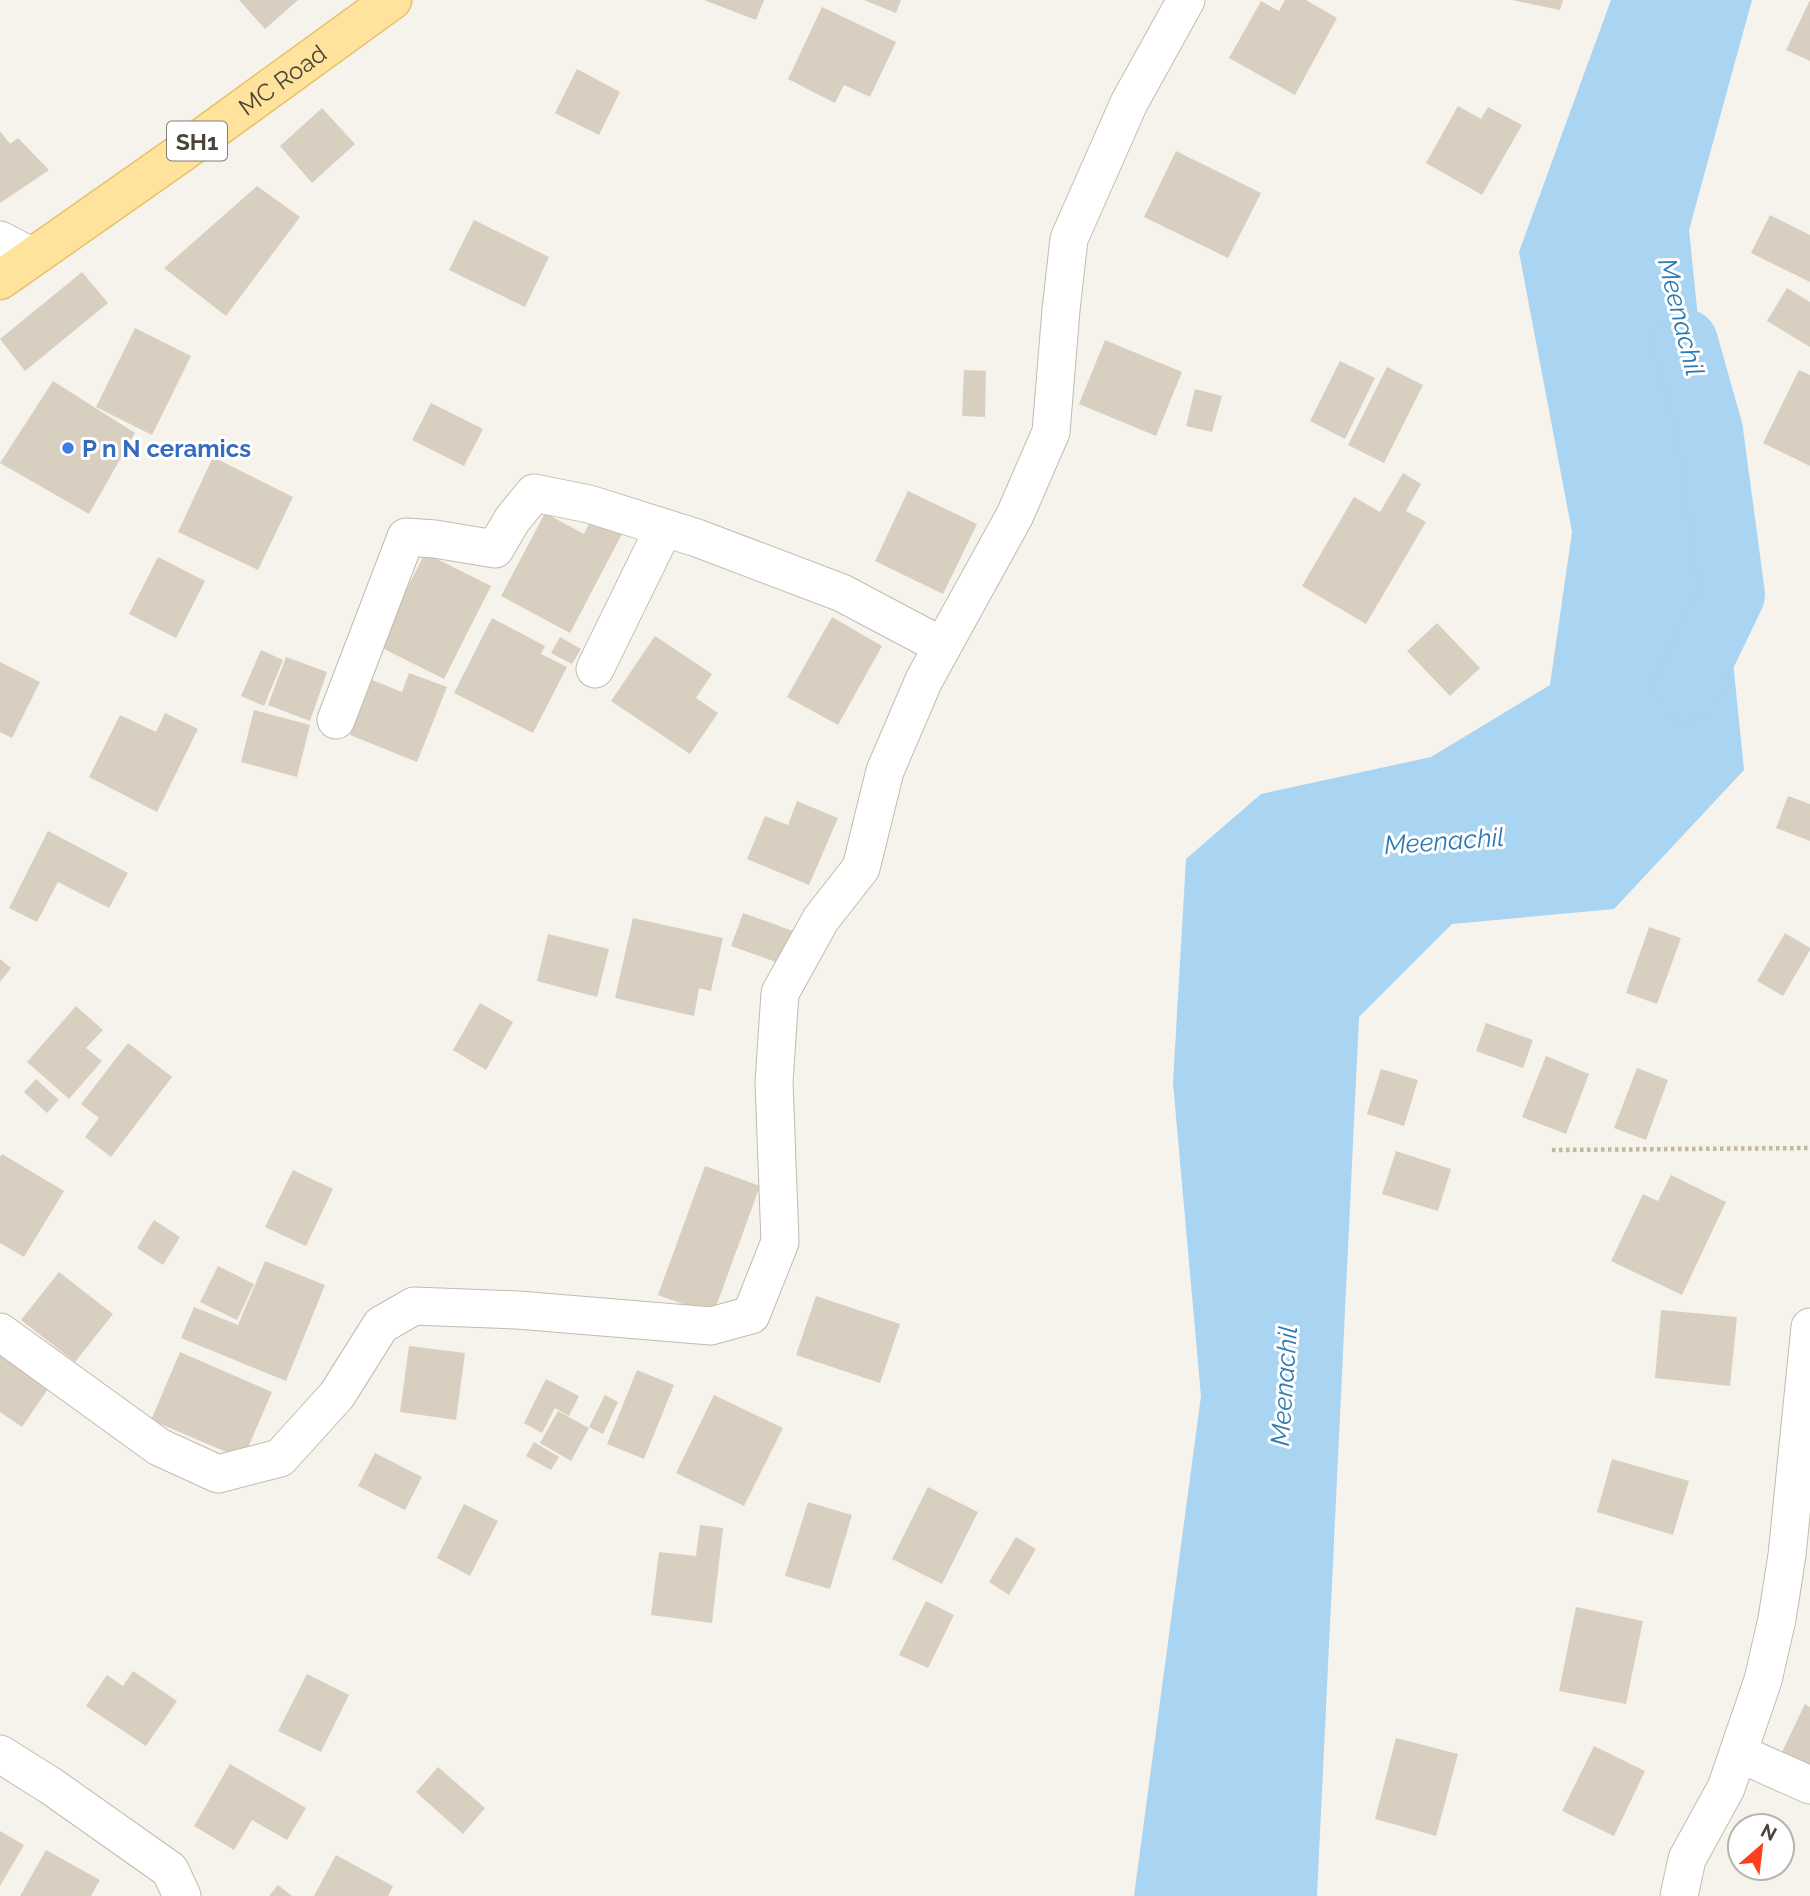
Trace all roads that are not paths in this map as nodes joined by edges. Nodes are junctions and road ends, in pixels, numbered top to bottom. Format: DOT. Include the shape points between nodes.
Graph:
graph roads {
  1 [pos="392,0"];
  2 [pos="1186,0"];
  3 [pos="0,240"];
  4 [pos="33,257"];
  5 [pos="0,280"];
  6 [pos="664,528"];
  7 [pos="942,646"];
  8 [pos="594,669"];
  9 [pos="336,720"];
  10 [pos="1810,1327"];
  11 [pos="0,1332"];
  12 [pos="1738,1753"];
  13 [pos="0,1754"];
  14 [pos="1810,1785"];
  15 [pos="182,1896"];
  16 [pos="1679,1896"];
  1 -- 4 [label="main road, MC Road / SH1"];
  2 -- 7 [label="street" via="1129,103 1069,239 1051,432 1014,515"];
  3 -- 4 [label="street"];
  4 -- 5 [label="main road, MC Road / SH1"];
  6 -- 7 [label="street" via="842,593"];
  6 -- 8 [label="street"];
  6 -- 9 [label="street" via="589,504 534,493 495,549 406,537"];
  7 -- 11 [label="street" via="886,771 860,868 821,919 780,993 774,1082 780,1242 751,1314 712,1326 414,1306 381,1325 337,1395 280,1458 218,1474 159,1447"];
  10 -- 12 [label="street" via="1777,1619 1763,1680"];
  12 -- 14 [label="street"];
  12 -- 16 [label="street" via="1726,1788 1687,1859"];
  13 -- 15 [label="street" via="170,1870"];
}
